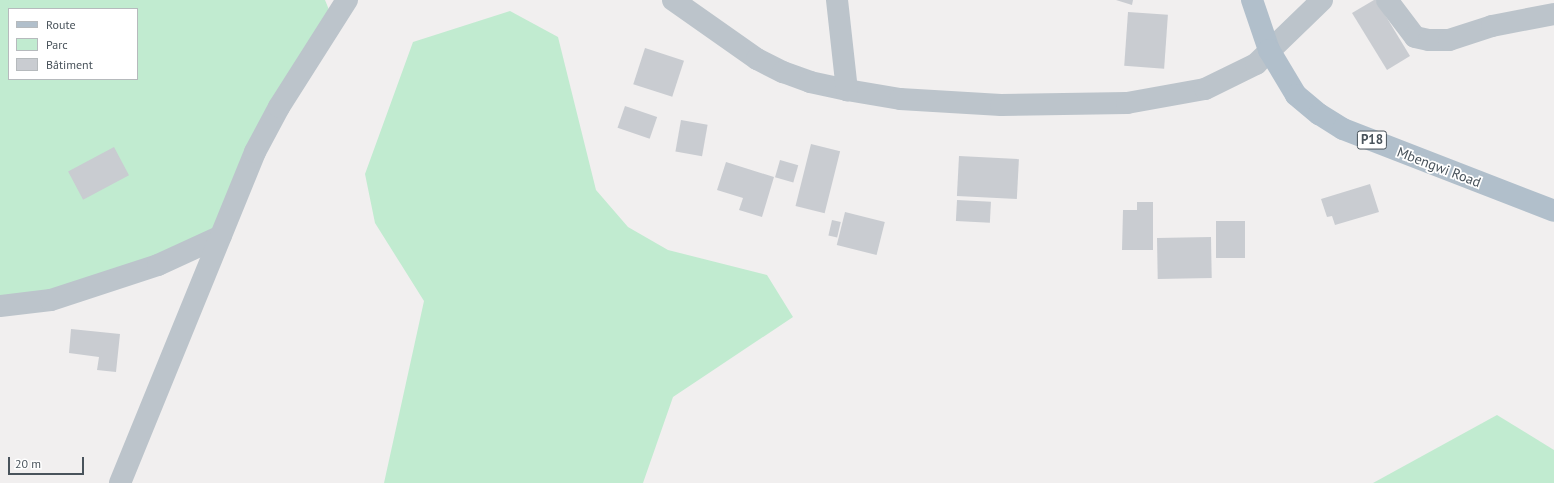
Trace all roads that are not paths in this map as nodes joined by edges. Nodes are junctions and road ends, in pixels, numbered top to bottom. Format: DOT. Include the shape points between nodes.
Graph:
graph roads {
  1 [pos="347,0"];
  2 [pos="673,0"];
  3 [pos="837,0"];
  4 [pos="1252,0"];
  5 [pos="1322,0"];
  6 [pos="1386,0"];
  7 [pos="1554,14"];
  8 [pos="1268,50"];
  9 [pos="847,90"];
  10 [pos="1554,211"];
  11 [pos="221,236"];
  12 [pos="0,306"];
  13 [pos="120,483"];
  1 -- 11 [label="street" via="279,107 255,152"];
  2 -- 9 [label="street" via="757,59 790,75"];
  3 -- 9 [label="street"];
  4 -- 8 [label="main road, Mbengwi Road / P18"];
  5 -- 8 [label="street"];
  6 -- 7 [label="street" via="1415,37 1430,40 1449,40 1492,26"];
  8 -- 9 [label="street" via="1256,64 1205,89 1127,103 1001,105 900,99"];
  8 -- 10 [label="main road, Mbengwi Road / P18" via="1296,95 1343,129"];
  11 -- 12 [label="street" via="158,265 51,300"];
  11 -- 13 [label="street"];
}
